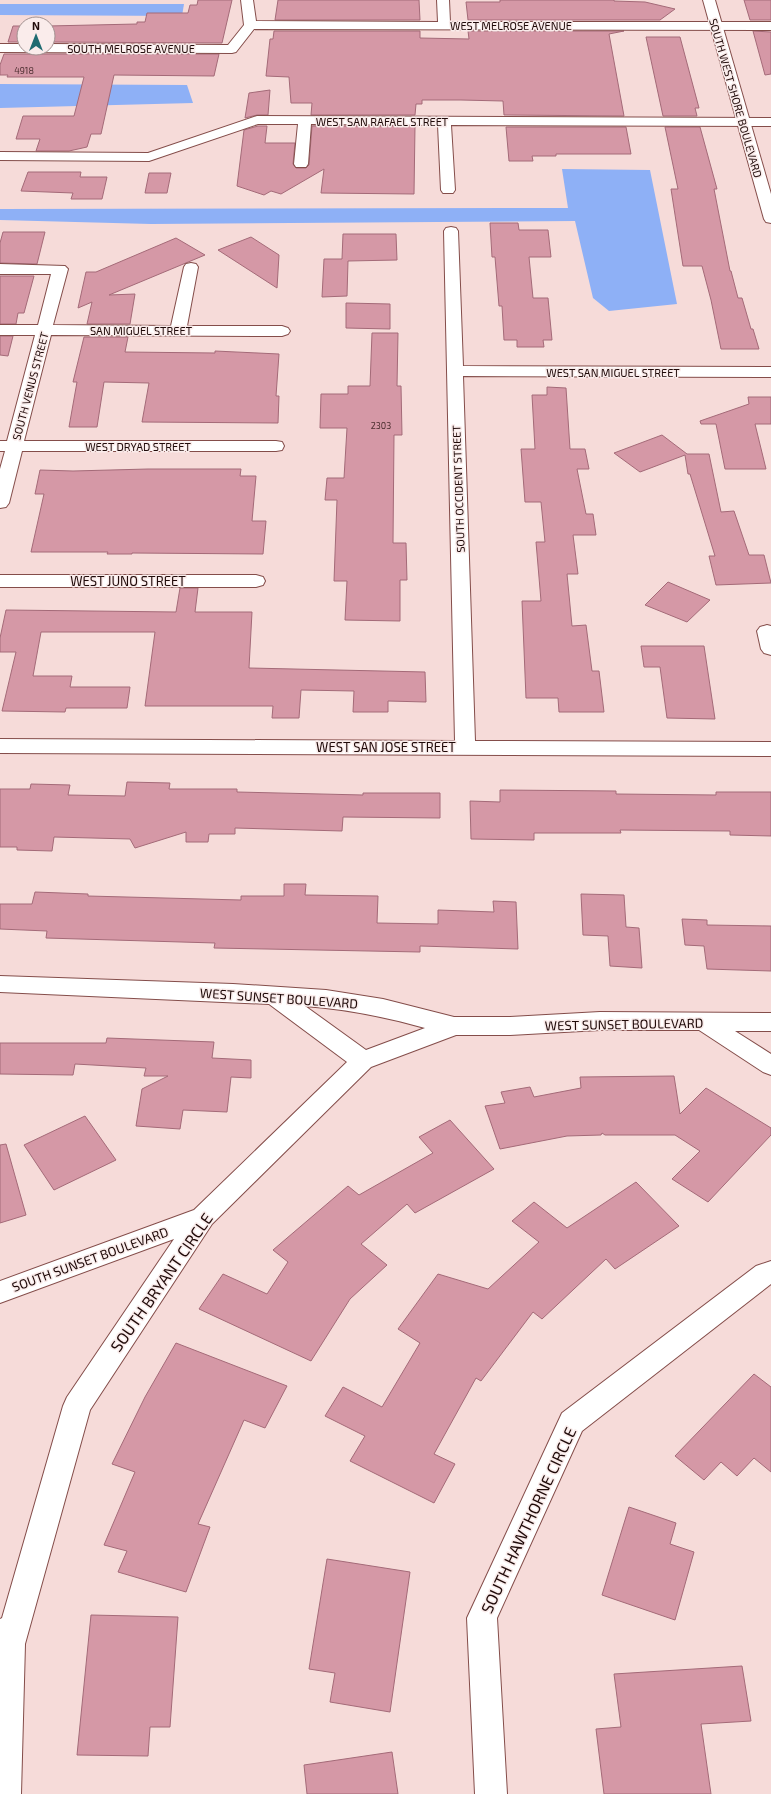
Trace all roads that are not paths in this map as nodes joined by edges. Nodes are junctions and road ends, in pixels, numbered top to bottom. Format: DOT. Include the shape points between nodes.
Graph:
graph roads {
  1 [pos="248,0"];
  2 [pos="443,0"];
  3 [pos="709,0"];
  4 [pos="250,25"];
  5 [pos="444,25"];
  6 [pos="716,26"];
  7 [pos="771,26"];
  8 [pos="0,48"];
  9 [pos="305,120"];
  10 [pos="444,121"];
  11 [pos="742,122"];
  12 [pos="771,122"];
  13 [pos="0,156"];
  14 [pos="301,164"];
  15 [pos="448,190"];
  16 [pos="771,219"];
  17 [pos="451,232"];
  18 [pos="191,267"];
  19 [pos="0,269"];
  20 [pos="0,330"];
  21 [pos="45,330"];
  22 [pos="178,331"];
  23 [pos="282,331"];
  24 [pos="454,371"];
  25 [pos="771,372"];
  26 [pos="7,446"];
  27 [pos="276,446"];
  28 [pos="0,503"];
  29 [pos="0,581"];
  30 [pos="256,581"];
  31 [pos="0,746"];
  32 [pos="465,747"];
  33 [pos="771,749"];
  34 [pos="0,984"];
  35 [pos="275,996"];
  36 [pos="771,1022"];
  37 [pos="706,1023"];
  38 [pos="454,1026"];
  39 [pos="363,1061"];
  40 [pos="771,1066"];
  41 [pos="203,1217"];
  42 [pos="771,1272"];
  43 [pos="0,1292"];
  44 [pos="5,1636"];
  45 [pos="5,1794"];
  46 [pos="491,1794"];
  1 -- 4 [label="street"];
  2 -- 5 [label="street"];
  3 -- 6 [label="street, SOUTH WEST SHORE BOULEVARD"];
  4 -- 5 [label="street, WEST MELROSE AVENUE"];
  4 -- 8 [label="street, SOUTH MELROSE AVENUE" via="232,49"];
  5 -- 6 [label="street, WEST MELROSE AVENUE"];
  6 -- 7 [label="street, WEST MELROSE AVENUE"];
  6 -- 11 [label="street, SOUTH WEST SHORE BOULEVARD"];
  9 -- 10 [label="street, WEST SAN RAFAEL STREET"];
  9 -- 13 [label="street, WEST SAN RAFAEL STREET" via="257,120 149,157"];
  9 -- 14 [label="street"];
  10 -- 11 [label="street, WEST SAN RAFAEL STREET"];
  10 -- 15 [label="street"];
  11 -- 12 [label="street, WEST SAN RAFAEL STREET"];
  11 -- 16 [label="street, SOUTH WEST SHORE BOULEVARD"];
  17 -- 24 [label="street, SOUTH OCCIDENT STREET"];
  18 -- 22 [label="street"];
  19 -- 21 [label="street, SOUTH VENUS STREET" via="60,269"];
  20 -- 21 [label="street, SAN MIGUEL STREET"];
  21 -- 22 [label="street, SAN MIGUEL STREET"];
  21 -- 26 [label="street, SOUTH VENUS STREET"];
  22 -- 23 [label="street, SAN MIGUEL STREET"];
  24 -- 25 [label="street, WEST SAN MIGUEL STREET"];
  24 -- 32 [label="street, SOUTH OCCIDENT STREET"];
  26 -- 27 [label="street, WEST DRYAD STREET"];
  26 -- 28 [label="street, SOUTH VENUS STREET"];
  29 -- 30 [label="street, WEST JUNO STREET"];
  31 -- 32 [label="street, WEST SAN JOSE STREET"];
  32 -- 33 [label="street, WEST SAN JOSE STREET"];
  34 -- 35 [label="street, WEST SUNSET BOULEVARD"];
  35 -- 38 [label="street, WEST SUNSET BOULEVARD" via="383,1008"];
  35 -- 39 [label="street"];
  36 -- 37 [label="street, WEST SUNSET BOULEVARD"];
  37 -- 38 [label="street, WEST SUNSET BOULEVARD" via="600,1021"];
  37 -- 40 [label="street"];
  38 -- 39 [label="street, SOUTH BRYANT CIRCLE"];
  39 -- 41 [label="street, SOUTH BRYANT CIRCLE"];
  41 -- 43 [label="street, SOUTH SUNSET BOULEVARD"];
  41 -- 44 [label="street, SOUTH BRYANT CIRCLE" via="77,1406"];
  42 -- 46 [label="street, SOUTH HAWTHORNE CIRCLE" via="765,1274 572,1422 482,1618"];
  44 -- 45 [label="street, SOUTH BRYANT CIRCLE"];
}
